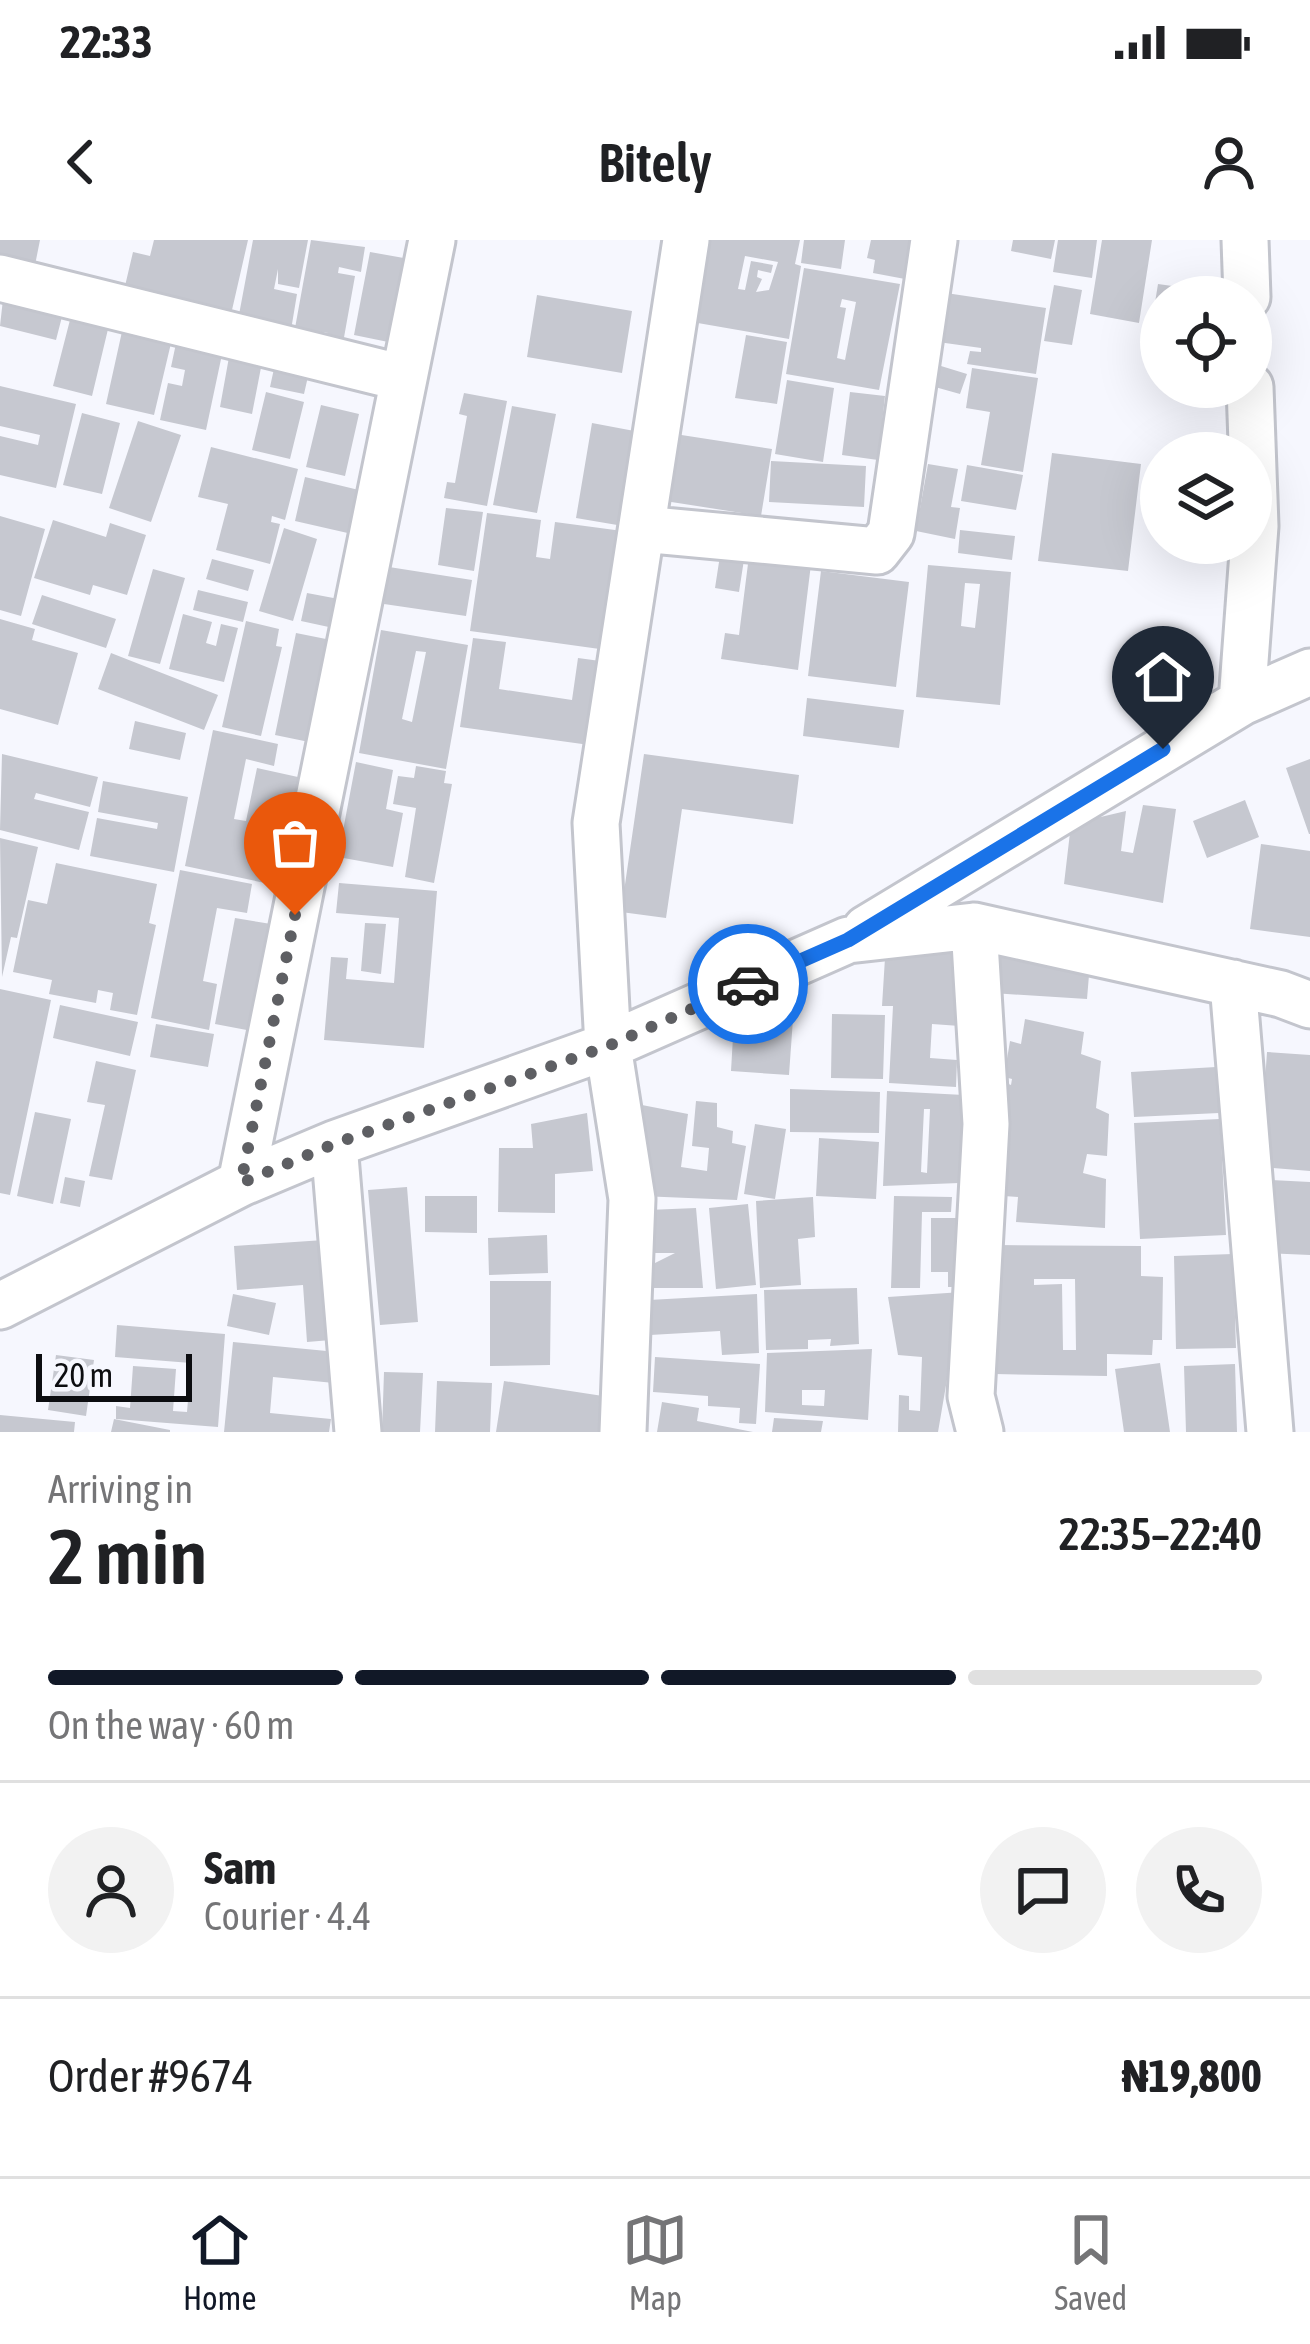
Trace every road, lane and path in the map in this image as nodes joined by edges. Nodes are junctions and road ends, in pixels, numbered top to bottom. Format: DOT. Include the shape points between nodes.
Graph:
graph roads {
  1 [pos="432,240"];
  2 [pos="686,240"];
  3 [pos="934,240"];
  4 [pos="1245,240"];
  5 [pos="1246,276"];
  6 [pos="0,278"];
  7 [pos="403,378"];
  8 [pos="1251,408"];
  9 [pos="642,529"];
  10 [pos="1310,672"];
  11 [pos="1242,702"];
  12 [pos="974,926"];
  13 [pos="848,940"];
  14 [pos="1233,983"];
  15 [pos="1310,1005"];
  16 [pos="608,1046"];
  17 [pos="334,1144"];
  18 [pos="241,1183"];
  19 [pos="0,1306"];
  20 [pos="967,1420"];
  21 [pos="358,1432"];
  22 [pos="623,1432"];
  23 [pos="1270,1432"];
  1 -- 7 [label="street"];
  2 -- 9 [label="street"];
  3 -- 9 [label="street" via="892,533 877,551"];
  4 -- 5 [label="street"];
  6 -- 7 [label="street"];
  7 -- 18 [label="street"];
  8 -- 11 [label="street" via="1255,526"];
  9 -- 16 [label="street" via="596,824"];
  10 -- 11 [label="street"];
  11 -- 13 [label="street"];
  12 -- 13 [label="street"];
  12 -- 14 [label="street"];
  12 -- 20 [label="street" via="986,1124"];
  13 -- 16 [label="street"];
  14 -- 15 [label="street"];
  14 -- 23 [label="street"];
  16 -- 17 [label="street"];
  16 -- 22 [label="street" via="632,1199"];
  17 -- 18 [label="street"];
  17 -- 21 [label="street"];
  18 -- 19 [label="street"];
}
